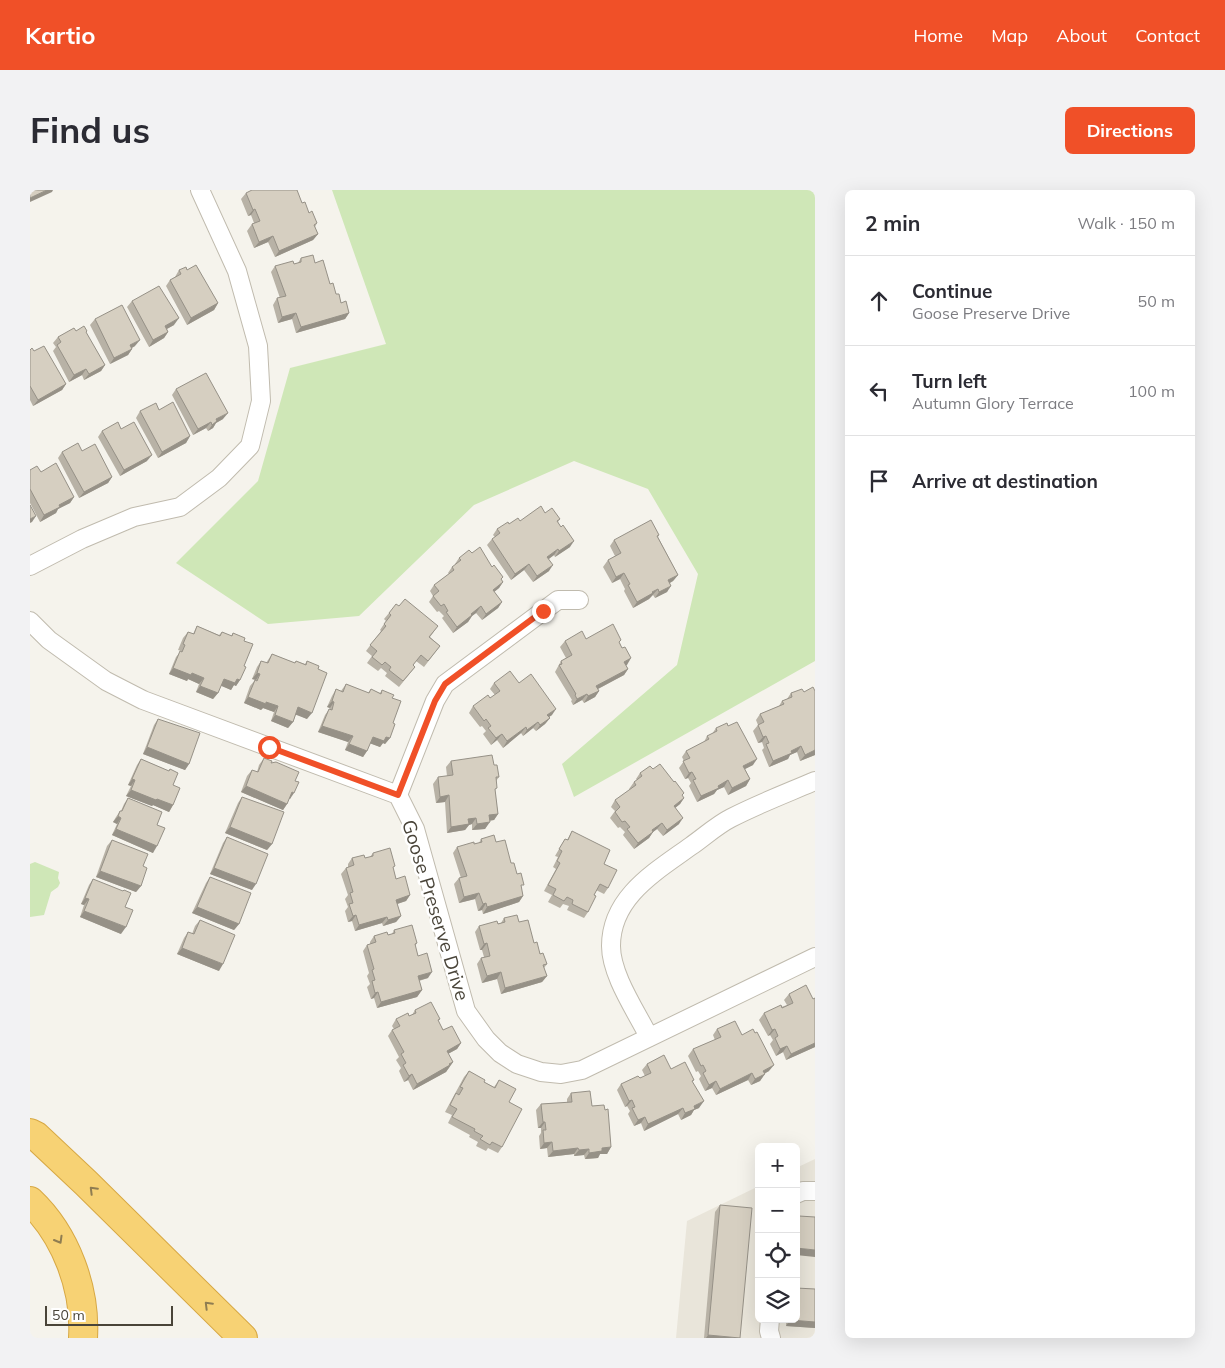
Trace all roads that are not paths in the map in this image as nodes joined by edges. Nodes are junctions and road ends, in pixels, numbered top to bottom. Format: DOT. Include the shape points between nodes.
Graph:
graph roads {
  1 [pos="200,190"];
  2 [pos="30,566"];
  3 [pos="579,600"];
  4 [pos="30,621"];
  5 [pos="815,781"];
  6 [pos="398,795"];
  7 [pos="815,957"];
  8 [pos="650,1037"];
  9 [pos="30,1133"];
  10 [pos="815,1191"];
  11 [pos="800,1192"];
  12 [pos="30,1201"];
  13 [pos="770,1323"];
  14 [pos="83,1338"];
  15 [pos="243,1338"];
  16 [pos="770,1338"];
  1 -- 2 [label="street" via="237,271 258,346 261,401 250,446 219,478 180,507 134,517"];
  3 -- 6 [label="street" via="558,600 445,684 435,701"];
  4 -- 6 [label="street, Goose Preserve Drive" via="49,640 106,681 143,700"];
  5 -- 8 [label="street" via="730,818 646,878 620,907 611,947 614,965"];
  6 -- 8 [label="street, Goose Preserve Drive" via="415,829 466,1011 500,1053 517,1064 561,1074 582,1070"];
  7 -- 8 [label="street, Goose Preserve Drive"];
  15 -- 9 [label="highway, one-way" via="86,1183"];
  10 -- 11 [label="street"];
  12 -- 14 [label="highway, one-way" via="52,1228 78,1281"];
  13 -- 16 [label="street"];
}
